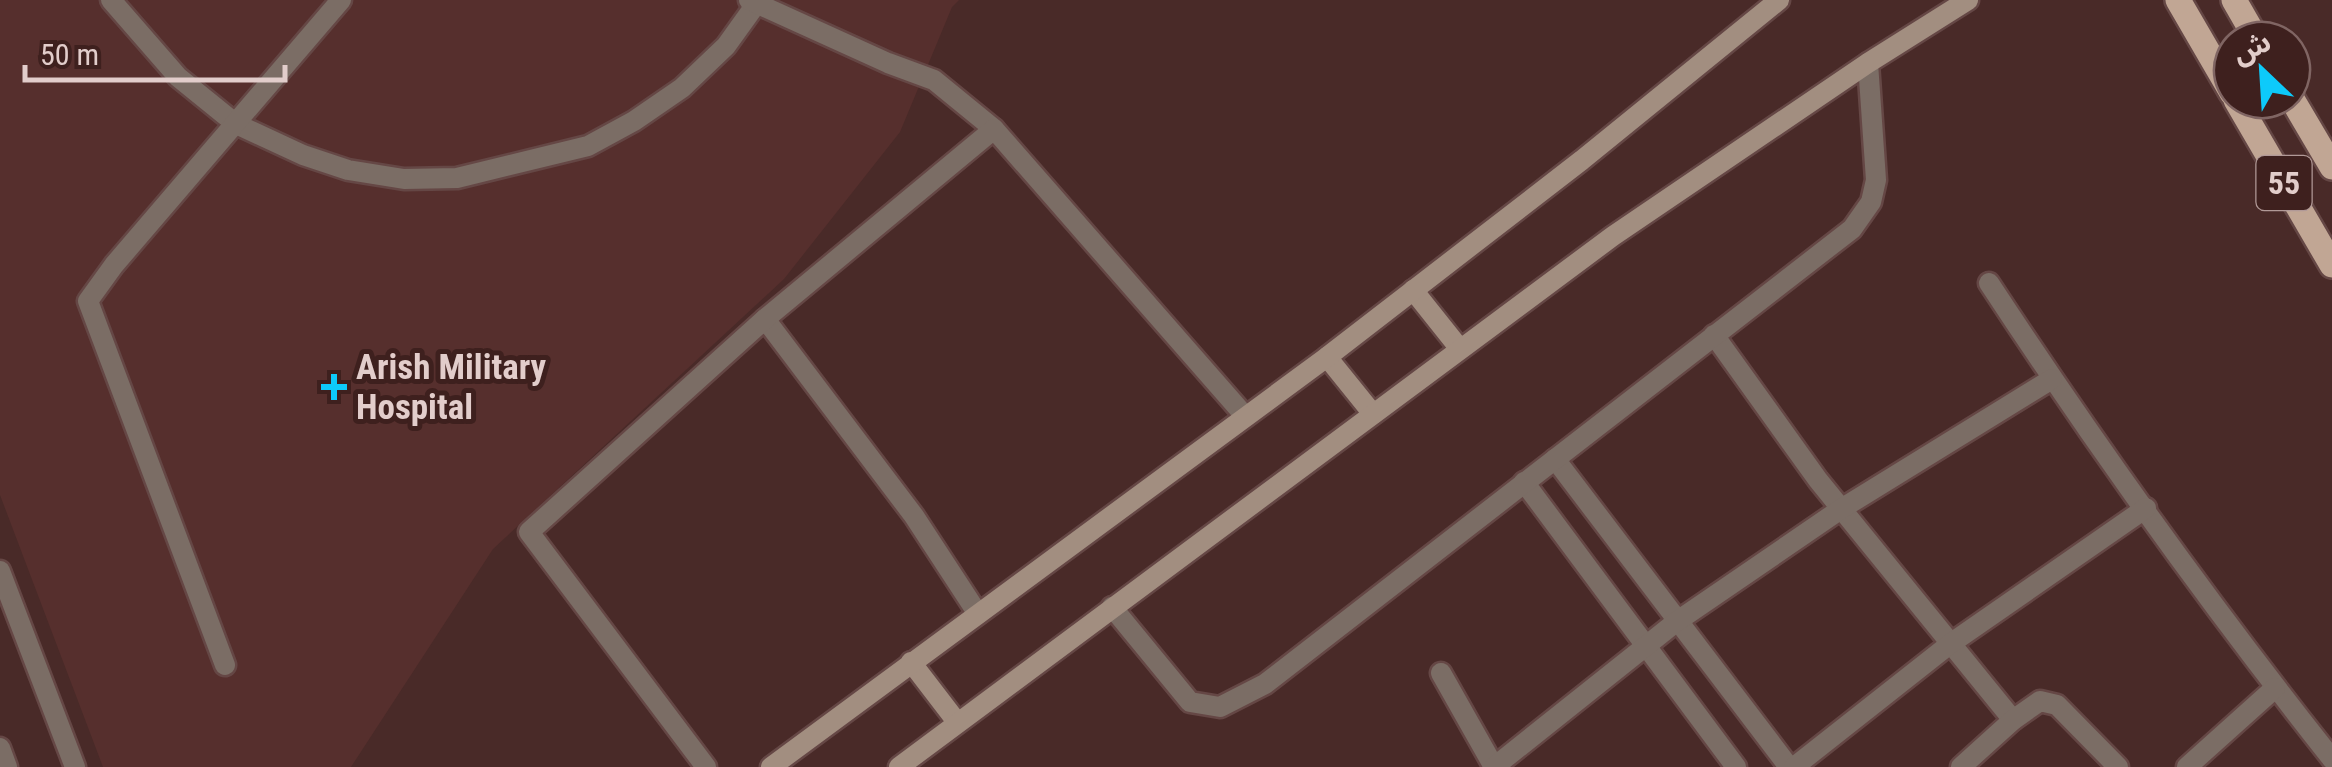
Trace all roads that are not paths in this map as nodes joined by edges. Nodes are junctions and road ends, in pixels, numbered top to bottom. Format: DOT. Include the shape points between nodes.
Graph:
graph roads {
  1 [pos="111,0"];
  2 [pos="341,0"];
  3 [pos="1779,0"];
  4 [pos="1968,0"];
  5 [pos="2178,0"];
  6 [pos="756,1"];
  7 [pos="2212,59"];
  8 [pos="1868,63"];
  9 [pos="2248,120"];
  10 [pos="2304,120"];
  11 [pos="236,124"];
  12 [pos="994,129"];
  13 [pos="2332,167"];
  14 [pos="2332,265"];
  15 [pos="1989,284"];
  16 [pos="1413,290"];
  17 [pos="765,319"];
  18 [pos="1714,335"];
  19 [pos="1460,349"];
  20 [pos="1327,356"];
  21 [pos="2052,379"];
  22 [pos="1373,414"];
  23 [pos="1245,416"];
  24 [pos="1554,459"];
  25 [pos="1524,482"];
  26 [pos="2146,508"];
  27 [pos="1841,510"];
  28 [pos="0,571"];
  29 [pos="1112,607"];
  30 [pos="978,614"];
  31 [pos="1676,622"];
  32 [pos="1646,643"];
  33 [pos="1950,644"];
  34 [pos="911,662"];
  35 [pos="225,665"];
  36 [pos="1442,674"];
  37 [pos="2275,688"];
  38 [pos="2013,720"];
  39 [pos="957,722"];
  40 [pos="0,748"];
  41 [pos="2332,760"];
  42 [pos="1727,764"];
  43 [pos="7,767"];
  44 [pos="75,767"];
  45 [pos="706,767"];
  46 [pos="771,767"];
  47 [pos="899,767"];
  48 [pos="1494,767"];
  49 [pos="1791,767"];
  50 [pos="1961,767"];
  51 [pos="2118,767"];
  52 [pos="2187,767"];
  1 -- 11 [label="street" via="178,77"];
  2 -- 11 [label="street"];
  3 -- 16 [label="main road"];
  4 -- 8 [label="main road"];
  5 -- 7 [label="main road"];
  6 -- 11 [label="street" via="726,46 634,121 588,146 510,166 457,178 404,179 348,170"];
  6 -- 12 [label="street" via="934,80"];
  8 -- 18 [label="street" via="1876,180 1871,202 1852,229"];
  8 -- 19 [label="main road"];
  9 -- 14 [label="main road, 55"];
  10 -- 13 [label="main road"];
  11 -- 35 [label="street" via="88,301"];
  12 -- 17 [label="street"];
  12 -- 23 [label="street"];
  15 -- 21 [label="street"];
  16 -- 19 [label="main road"];
  16 -- 20 [label="main road"];
  17 -- 30 [label="street" via="914,516"];
  17 -- 45 [label="street" via="529,532"];
  18 -- 24 [label="street"];
  18 -- 27 [label="street"];
  19 -- 22 [label="main road"];
  20 -- 22 [label="main road"];
  20 -- 23 [label="main road"];
  21 -- 26 [label="street"];
  21 -- 27 [label="street"];
  22 -- 29 [label="main road"];
  23 -- 30 [label="main road"];
  24 -- 25 [label="street"];
  24 -- 31 [label="street"];
  25 -- 29 [label="street" via="1265,684 1220,707 1190,702"];
  25 -- 32 [label="street"];
  26 -- 33 [label="street"];
  26 -- 37 [label="street"];
  27 -- 31 [label="street"];
  27 -- 33 [label="street"];
  28 -- 44 [label="street"];
  29 -- 39 [label="main road"];
  30 -- 34 [label="main road"];
  31 -- 32 [label="street"];
  31 -- 49 [label="street"];
  32 -- 42 [label="street"];
  32 -- 48 [label="street"];
  33 -- 38 [label="street"];
  33 -- 49 [label="street"];
  34 -- 39 [label="main road"];
  34 -- 46 [label="main road"];
  36 -- 48 [label="street"];
  37 -- 41 [label="street"];
  37 -- 52 [label="street"];
  38 -- 50 [label="street"];
  38 -- 51 [label="street" via="2040,702 2058,705"];
  39 -- 47 [label="main road"];
  40 -- 43 [label="street"];
}
